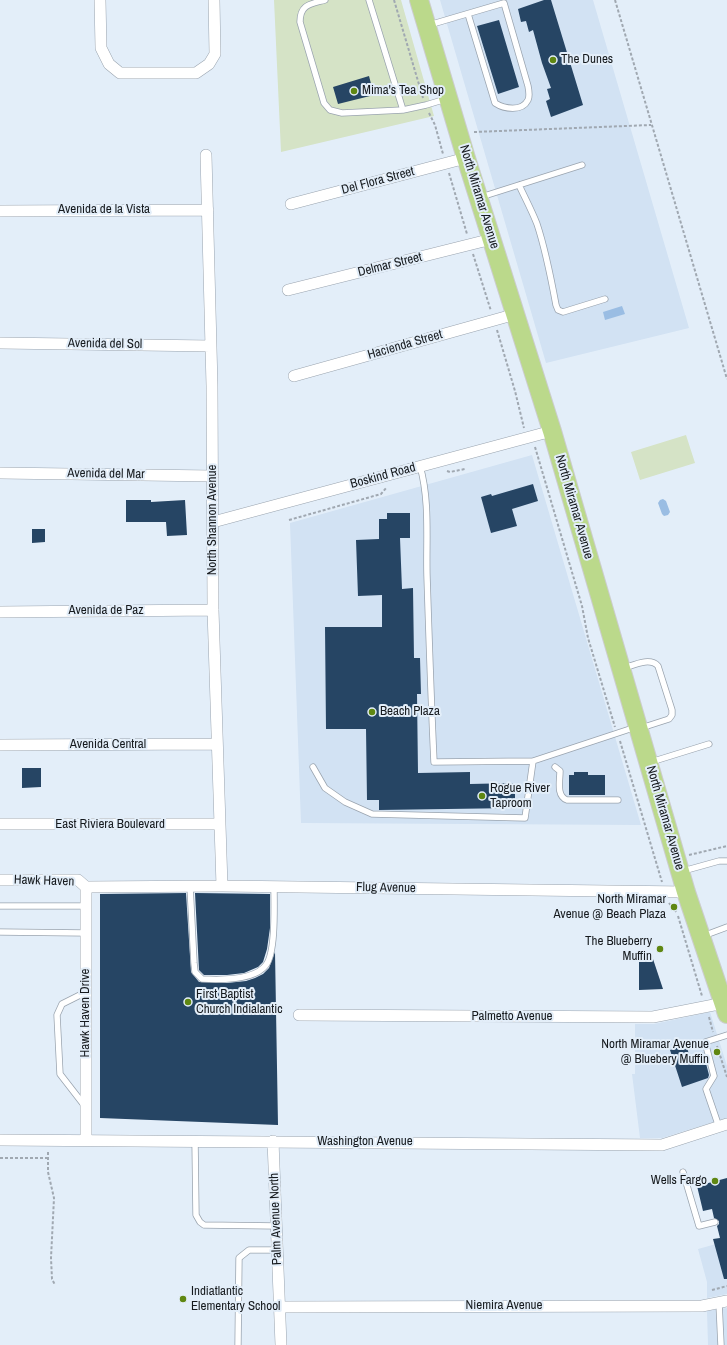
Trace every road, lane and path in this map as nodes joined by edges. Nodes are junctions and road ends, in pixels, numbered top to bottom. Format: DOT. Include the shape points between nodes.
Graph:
graph roads {
  1 [pos="100,0"];
  2 [pos="214,0"];
  3 [pos="325,0"];
  4 [pos="369,0"];
  5 [pos="394,0"];
  6 [pos="419,0"];
  7 [pos="615,0"];
  8 [pos="468,14"];
  9 [pos="427,26"];
  10 [pos="448,99"];
  11 [pos="426,105"];
  12 [pos="403,110"];
  13 [pos="651,125"];
  14 [pos="459,133"];
  15 [pos="206,155"];
  16 [pos="466,158"];
  17 [pos="446,163"];
  18 [pos="582,165"];
  19 [pos="519,185"];
  20 [pos="479,197"];
  21 [pos="291,204"];
  22 [pos="208,210"];
  23 [pos="0,211"];
  24 [pos="492,239"];
  25 [pos="470,244"];
  26 [pos="288,290"];
  27 [pos="605,299"];
  28 [pos="516,314"];
  29 [pos="494,320"];
  30 [pos="0,342"];
  31 [pos="211,346"];
  32 [pos="294,376"];
  33 [pos="727,379"];
  34 [pos="552,431"];
  35 [pos="532,436"];
  36 [pos="420,466"];
  37 [pos="465,469"];
  38 [pos="444,470"];
  39 [pos="0,473"];
  40 [pos="213,476"];
  41 [pos="390,483"];
  42 [pos="289,520"];
  43 [pos="213,522"];
  44 [pos="213,610"];
  45 [pos="0,612"];
  46 [pos="621,669"];
  47 [pos="638,728"];
  48 [pos="617,733"];
  49 [pos="217,744"];
  50 [pos="709,744"];
  51 [pos="0,745"];
  52 [pos="533,761"];
  53 [pos="649,763"];
  54 [pos="555,766"];
  55 [pos="313,768"];
  56 [pos="618,800"];
  57 [pos="0,824"];
  58 [pos="220,824"];
  59 [pos="727,846"];
  60 [pos="727,861"];
  61 [pos="678,865"];
  62 [pos="0,880"];
  63 [pos="190,886"];
  64 [pos="222,886"];
  65 [pos="86,887"];
  66 [pos="274,887"];
  67 [pos="666,892"];
  68 [pos="686,892"];
  69 [pos="0,906"];
  70 [pos="86,906"];
  71 [pos="727,927"];
  72 [pos="0,932"];
  73 [pos="86,933"];
  74 [pos="701,936"];
  75 [pos="86,992"];
  76 [pos="723,999"];
  77 [pos="706,1007"];
  78 [pos="299,1015"];
  79 [pos="727,1035"];
  80 [pos="715,1038"];
  81 [pos="727,1077"];
  82 [pos="86,1107"];
  83 [pos="723,1126"];
  84 [pos="0,1140"];
  85 [pos="86,1140"];
  86 [pos="195,1141"];
  87 [pos="273,1141"];
  88 [pos="48,1146"];
  89 [pos="0,1158"];
  90 [pos="48,1158"];
  91 [pos="683,1172"];
  92 [pos="715,1222"];
  93 [pos="276,1226"];
  94 [pos="277,1250"];
  95 [pos="55,1285"];
  96 [pos="727,1286"];
  97 [pos="712,1290"];
  98 [pos="723,1302"];
  99 [pos="280,1307"];
  100 [pos="238,1345"];
  101 [pos="281,1345"];
  102 [pos="721,1345"];
  1 -- 2 [label="street" via="101,48 109,64 120,73 196,73 210,64 215,54"];
  3 -- 12 [label="lane" via="303,8 300,14 300,22 324,103 330,110 342,113"];
  4 -- 12 [label="lane"];
  5 -- 11 [label="path"];
  6 -- 9 [label="main road, North Miramar Avenue"];
  7 -- 13 [label="path"];
  8 -- 8 [label="lane" via="504,3 528,86 529,97 523,105 504,108 495,103"];
  8 -- 9 [label="lane"];
  9 -- 10 [label="main road, North Miramar Avenue"];
  10 -- 11 [label="lane"];
  10 -- 14 [label="main road, North Miramar Avenue"];
  11 -- 12 [label="lane"];
  11 -- 17 [label="path"];
  13 -- 14 [label="path"];
  13 -- 33 [label="path"];
  14 -- 16 [label="main road, North Miramar Avenue"];
  15 -- 22 [label="street, North Shannon Avenue"];
  16 -- 17 [label="street, Del Flora Street"];
  16 -- 20 [label="main road, North Miramar Avenue"];
  17 -- 21 [label="street, Del Flora Street"];
  17 -- 25 [label="path"];
  18 -- 19 [label="lane"];
  19 -- 20 [label="lane"];
  19 -- 27 [label="lane" via="542,241 558,310 563,312"];
  20 -- 24 [label="main road, North Miramar Avenue"];
  22 -- 23 [label="street, Avenida de la Vista"];
  22 -- 31 [label="street, North Shannon Avenue"];
  24 -- 25 [label="street, Delmar Street"];
  24 -- 28 [label="main road, North Miramar Avenue"];
  25 -- 26 [label="street, Delmar Street"];
  25 -- 29 [label="path"];
  28 -- 29 [label="street, Hacienda Street"];
  28 -- 34 [label="main road, North Miramar Avenue"];
  29 -- 32 [label="street, Hacienda Street"];
  29 -- 35 [label="path" via="523,428"];
  30 -- 31 [label="street, Avenida del Sol"];
  31 -- 40 [label="street, North Shannon Avenue"];
  34 -- 35 [label="street, Boskind Road"];
  34 -- 46 [label="main road, North Miramar Avenue"];
  35 -- 36 [label="street, Boskind Road"];
  35 -- 48 [label="path"];
  36 -- 43 [label="street, Boskind Road"];
  36 -- 52 [label="lane" via="426,498 434,762"];
  37 -- 38 [label="path" via="450,472"];
  39 -- 40 [label="street, Avenida del Mar"];
  40 -- 43 [label="street, North Shannon Avenue"];
  41 -- 42 [label="path" via="381,494"];
  43 -- 44 [label="street, North Shannon Avenue"];
  44 -- 45 [label="street, Avenida de Paz"];
  44 -- 49 [label="street, North Shannon Avenue"];
  46 -- 47 [label="main road, North Miramar Avenue"];
  46 -- 47 [label="lane" via="655,662 672,710 669,719"];
  47 -- 48 [label="lane"];
  47 -- 53 [label="main road, North Miramar Avenue"];
  48 -- 52 [label="lane"];
  48 -- 67 [label="path"];
  49 -- 51 [label="street, Avenida Central"];
  49 -- 58 [label="street, North Shannon Avenue"];
  50 -- 53 [label="lane"];
  52 -- 55 [label="lane" via="525,818 372,814 345,802 325,788"];
  53 -- 61 [label="main road, North Miramar Avenue"];
  54 -- 56 [label="lane" via="560,771 562,798"];
  57 -- 58 [label="street, East Riviera Boulevard"];
  58 -- 64 [label="street, North Shannon Avenue"];
  59 -- 61 [label="path"];
  60 -- 61 [label="lane"];
  61 -- 68 [label="main road, North Miramar Avenue"];
  62 -- 65 [label="street, Hawk Haven" via="78,880"];
  63 -- 64 [label="street, Flug Avenue"];
  63 -- 65 [label="street, Flug Avenue"];
  63 -- 66 [label="lane" via="196,972 202,979 216,980 258,973 266,965 271,952"];
  64 -- 66 [label="street, Flug Avenue"];
  65 -- 70 [label="street, Hawk Haven Drive"];
  66 -- 67 [label="street, Flug Avenue"];
  67 -- 68 [label="street, Flug Avenue"];
  67 -- 77 [label="path" via="668,902 676,910"];
  68 -- 74 [label="main road, North Miramar Avenue"];
  69 -- 70 [label="lane"];
  70 -- 73 [label="street, Hawk Haven Drive"];
  71 -- 74 [label="lane"];
  72 -- 73 [label="lane"];
  73 -- 75 [label="street, Hawk Haven Drive"];
  74 -- 76 [label="main road, North Miramar Avenue"];
  75 -- 82 [label="street, Hawk Haven Drive"];
  75 -- 82 [label="lane" via="62,1004 57,1015 60,1074"];
  76 -- 77 [label="street, Palmetto Avenue"];
  77 -- 78 [label="street, Palmetto Avenue" via="652,1017"];
  77 -- 80 [label="path"];
  79 -- 80 [label="lane"];
  80 -- 81 [label="path"];
  80 -- 83 [label="lane" via="705,1042 714,1076 706,1089"];
  82 -- 85 [label="street, Hawk Haven Drive"];
  83 -- 87 [label="street, Washington Avenue" via="662,1145"];
  84 -- 85 [label="street, Washington Avenue"];
  85 -- 86 [label="street, Washington Avenue"];
  86 -- 87 [label="street, Washington Avenue"];
  86 -- 93 [label="lane" via="197,1218 202,1224"];
  87 -- 93 [label="street, Palm Avenue North"];
  88 -- 95 [label="path" via="48,1172 54,1198 51,1258 52,1279"];
  89 -- 90 [label="path"];
  91 -- 92 [label="lane" via="699,1226"];
  93 -- 94 [label="street, Palm Avenue North"];
  94 -- 99 [label="street, Palm Avenue North"];
  94 -- 100 [label="lane" via="249,1250 239,1258"];
  96 -- 97 [label="path"];
  98 -- 99 [label="street, Niemira Avenue" via="694,1306"];
  98 -- 102 [label="lane"];
  99 -- 101 [label="street, Palm Avenue North"];
}
